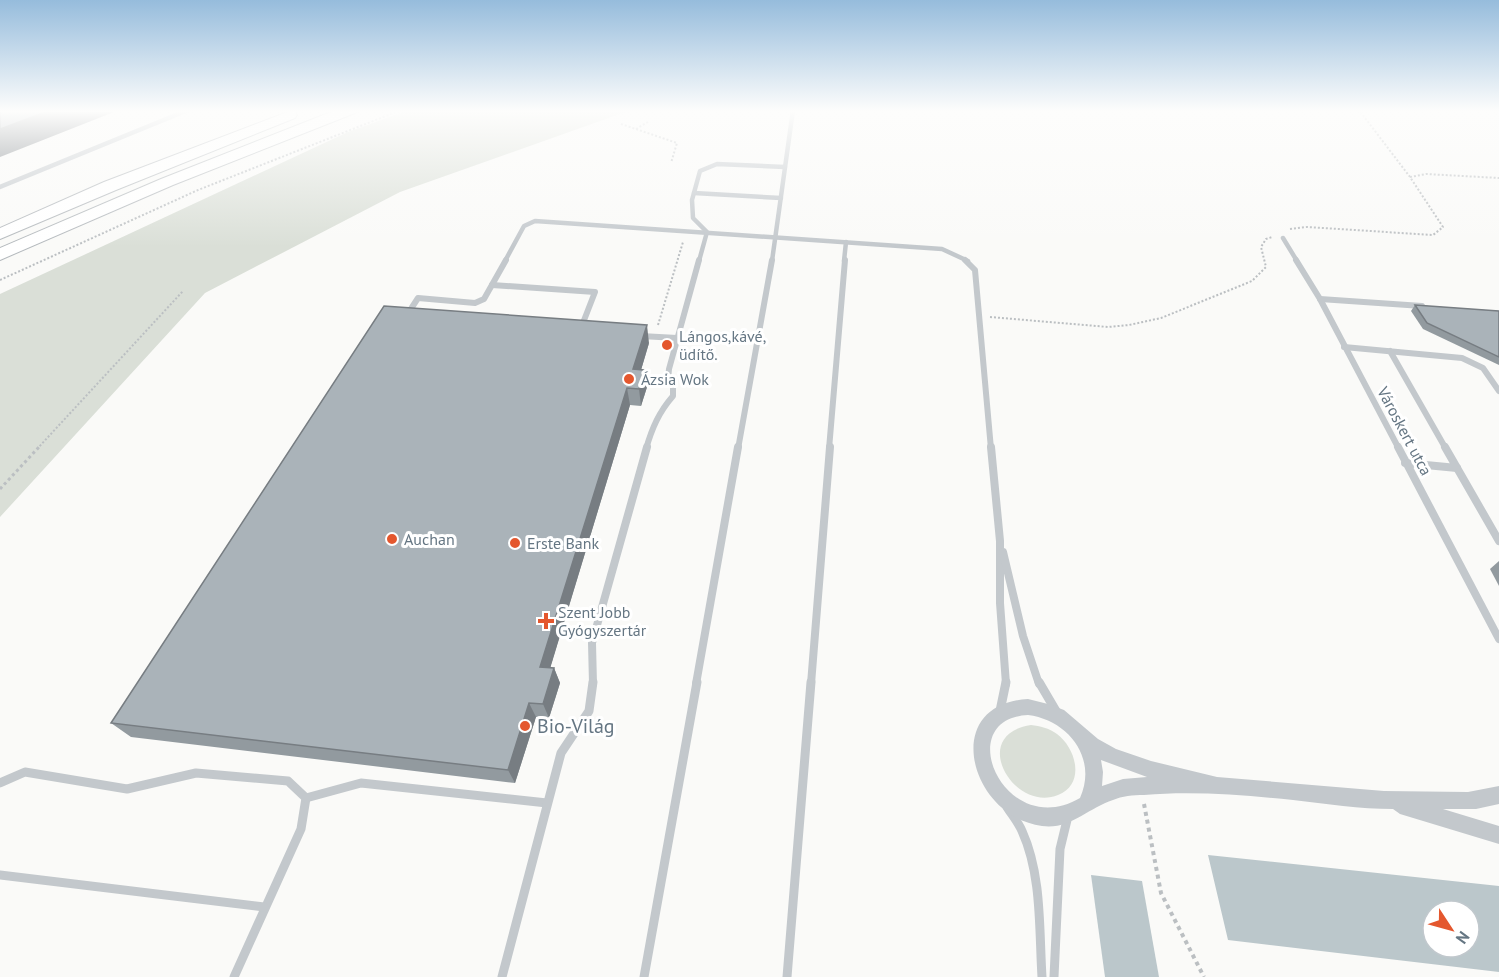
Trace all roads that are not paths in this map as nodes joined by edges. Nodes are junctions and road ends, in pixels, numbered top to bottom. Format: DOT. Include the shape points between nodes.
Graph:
graph roads {
  1 [pos="77,156"];
  2 [pos="188,156"];
  3 [pos="234,156"];
  4 [pos="787,156"];
  5 [pos="785,167"];
  6 [pos="0,187"];
  7 [pos="693,193"];
  8 [pos="781,198"];
  9 [pos="707,232"];
  10 [pos="0,234"];
  11 [pos="1284,236"];
  12 [pos="776,237"];
  13 [pos="846,242"];
  14 [pos="0,255"];
  15 [pos="492,285"];
  16 [pos="1320,299"];
  17 [pos="1427,307"];
  18 [pos="405,318"];
  19 [pos="591,332"];
  20 [pos="635,335"];
  21 [pos="677,338"];
  22 [pos="1344,347"];
  23 [pos="1390,351"];
  24 [pos="1499,391"];
  25 [pos="1405,463"];
  26 [pos="1457,468"];
  27 [pos="1000,541"];
  28 [pos="1499,541"];
  29 [pos="1498,634"];
  30 [pos="995,718"];
  31 [pos="1065,721"];
  32 [pos="1086,742"];
  33 [pos="0,783"];
  34 [pos="1217,786"];
  35 [pos="999,795"];
  36 [pos="1499,795"];
  37 [pos="306,798"];
  38 [pos="1380,800"];
  39 [pos="548,803"];
  40 [pos="1087,803"];
  41 [pos="1068,816"];
  42 [pos="1499,835"];
  43 [pos="0,876"];
  44 [pos="264,907"];
  45 [pos="234,977"];
  46 [pos="502,977"];
  47 [pos="644,977"];
  48 [pos="787,977"];
  49 [pos="1042,977"];
  50 [pos="1054,977"];
  1 -- 6 [label="lane"];
  2 -- 10 [label="highway"];
  3 -- 14 [label="highway"];
  4 -- 5 [label="lane"];
  5 -- 7 [label="lane" via="717,164 700,171"];
  5 -- 8 [label="lane"];
  7 -- 8 [label="lane"];
  7 -- 9 [label="lane" via="693,218"];
  8 -- 12 [label="lane"];
  9 -- 12 [label="lane"];
  9 -- 15 [label="lane" via="535,221 524,226"];
  9 -- 21 [label="lane"];
  11 -- 16 [label="lane, Városkert utca"];
  12 -- 13 [label="lane"];
  12 -- 47 [label="lane"];
  13 -- 27 [label="lane" via="942,249 954,252 975,270"];
  13 -- 48 [label="lane"];
  15 -- 18 [label="lane" via="480,302 418,298"];
  15 -- 19 [label="lane" via="595,292 580,332"];
  16 -- 17 [label="lane"];
  16 -- 22 [label="lane, Városkert utca"];
  20 -- 21 [label="lane"];
  21 -- 39 [label="lane" via="668,380 673,396 652,428 592,643 589,711 561,753"];
  22 -- 23 [label="lane"];
  22 -- 25 [label="lane, Városkert utca"];
  23 -- 24 [label="lane" via="1462,358 1483,368"];
  23 -- 26 [label="lane"];
  25 -- 26 [label="lane"];
  25 -- 29 [label="lane, Városkert utca"];
  26 -- 28 [label="lane"];
  27 -- 30 [label="lane" via="1000,603 1007,678 1003,707"];
  27 -- 31 [label="lane" via="1036,678 1049,703"];
  30 -- 31 [label="street" via="1020,707 1051,712"];
  30 -- 35 [label="street" via="985,730 981,745 988,779"];
  31 -- 32 [label="street"];
  32 -- 34 [label="street" via="1131,764"];
  32 -- 40 [label="street" via="1096,774"];
  33 -- 37 [label="lane" via="25,772 127,789 196,773 288,781"];
  34 -- 38 [label="street"];
  34 -- 40 [label="street" via="1121,788"];
  35 -- 41 [label="street" via="1025,813"];
  35 -- 49 [label="lane" via="1021,828 1026,844"];
  36 -- 38 [label="street" via="1474,800"];
  37 -- 39 [label="lane" via="361,783"];
  37 -- 44 [label="lane" via="301,829"];
  38 -- 42 [label="street"];
  39 -- 46 [label="lane"];
  40 -- 41 [label="street"];
  41 -- 50 [label="lane" via="1060,849"];
  43 -- 44 [label="lane"];
  44 -- 45 [label="lane"];
}
